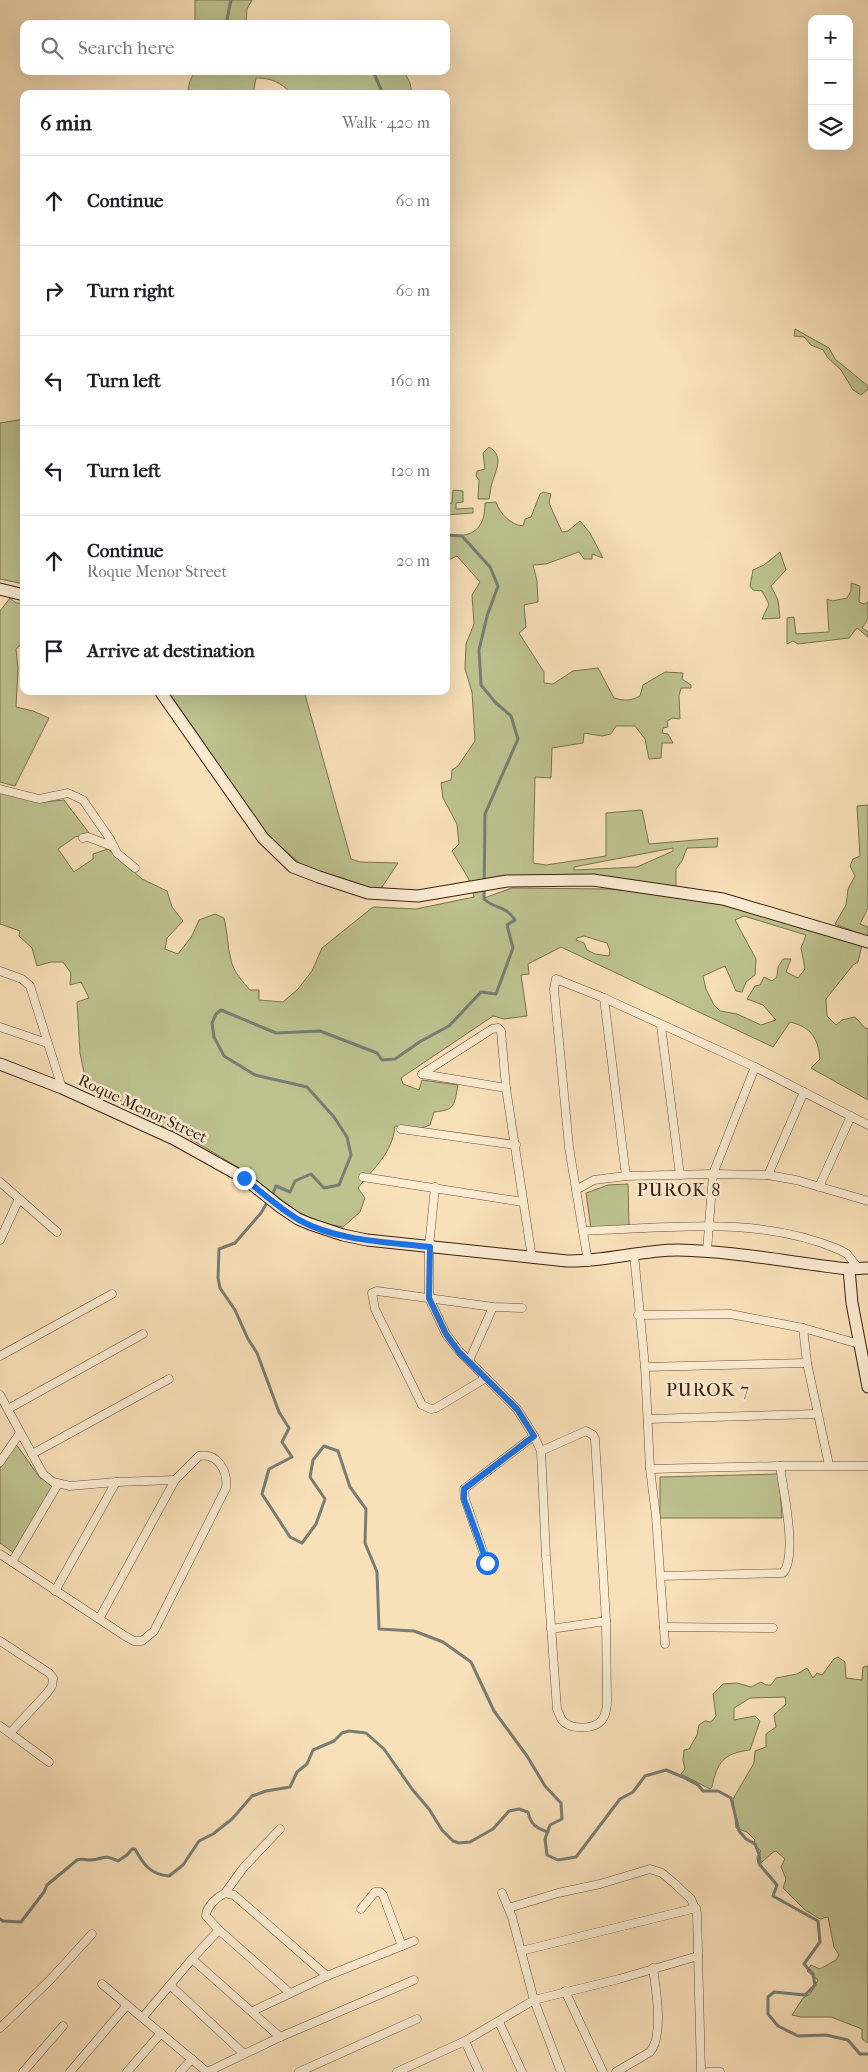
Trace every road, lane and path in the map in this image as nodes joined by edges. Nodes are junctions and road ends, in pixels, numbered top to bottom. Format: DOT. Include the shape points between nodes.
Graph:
graph roads {
  1 [pos="0,589"];
  2 [pos="20,594"];
  3 [pos="163,695"];
  4 [pos="0,789"];
  5 [pos="83,838"];
  6 [pos="114,847"];
  7 [pos="135,868"];
  8 [pos="868,942"];
  9 [pos="0,971"];
  10 [pos="604,998"];
  11 [pos="662,1026"];
  12 [pos="0,1027"];
  13 [pos="47,1043"];
  14 [pos="0,1064"];
  15 [pos="755,1067"];
  16 [pos="62,1088"];
  17 [pos="506,1088"];
  18 [pos="804,1092"];
  19 [pos="851,1116"];
  20 [pos="868,1124"];
  21 [pos="401,1129"];
  22 [pos="516,1145"];
  23 [pos="713,1174"];
  24 [pos="680,1175"];
  25 [pos="768,1175"];
  26 [pos="626,1176"];
  27 [pos="363,1178"];
  28 [pos="0,1182"];
  29 [pos="819,1187"];
  30 [pos="435,1188"];
  31 [pos="576,1190"];
  32 [pos="19,1199"];
  33 [pos="868,1201"];
  34 [pos="523,1202"];
  35 [pos="708,1226"];
  36 [pos="57,1232"];
  37 [pos="583,1232"];
  38 [pos="0,1240"];
  39 [pos="430,1247"];
  40 [pos="706,1251"];
  41 [pos="634,1254"];
  42 [pos="532,1258"];
  43 [pos="588,1262"];
  44 [pos="859,1269"];
  45 [pos="112,1294"];
  46 [pos="429,1298"];
  47 [pos="492,1307"];
  48 [pos="522,1308"];
  49 [pos="638,1315"];
  50 [pos="803,1328"];
  51 [pos="143,1334"];
  52 [pos="860,1344"];
  53 [pos="0,1356"];
  54 [pos="469,1361"];
  55 [pos="807,1363"];
  56 [pos="645,1367"];
  57 [pos="486,1378"];
  58 [pos="169,1379"];
  59 [pos="868,1387"];
  60 [pos="0,1395"];
  61 [pos="8,1409"];
  62 [pos="816,1414"];
  63 [pos="648,1419"];
  64 [pos="20,1433"];
  65 [pos="534,1436"];
  66 [pos="541,1451"];
  67 [pos="32,1454"];
  68 [pos="0,1462"];
  69 [pos="829,1465"];
  70 [pos="780,1466"];
  71 [pos="868,1466"];
  72 [pos="650,1469"];
  73 [pos="176,1480"];
  74 [pos="116,1482"];
  75 [pos="58,1484"];
  76 [pos="0,1554"];
  77 [pos="12,1562"];
  78 [pos="487,1563"];
  79 [pos="661,1576"];
  80 [pos="55,1591"];
  81 [pos="99,1619"];
  82 [pos="606,1621"];
  83 [pos="664,1627"];
  84 [pos="773,1628"];
  85 [pos="551,1629"];
  86 [pos="0,1641"];
  87 [pos="665,1644"];
  88 [pos="0,1726"];
  89 [pos="10,1733"];
  90 [pos="50,1762"];
  91 [pos="280,1829"];
  92 [pos="225,1893"];
  93 [pos="502,1893"];
  94 [pos="509,1908"];
  95 [pos="696,1908"];
  96 [pos="361,1909"];
  97 [pos="220,1930"];
  98 [pos="92,1934"];
  99 [pos="414,1941"];
  100 [pos="402,1946"];
  101 [pos="521,1951"];
  102 [pos="698,1956"];
  103 [pos="192,1958"];
  104 [pos="653,1968"];
  105 [pos="327,1976"];
  106 [pos="414,1980"];
  107 [pos="102,1984"];
  108 [pos="170,1985"];
  109 [pos="565,1991"];
  110 [pos="290,1993"];
  111 [pos="534,2000"];
  112 [pos="127,2005"];
  113 [pos="253,2010"];
  114 [pos="143,2017"];
  115 [pos="417,2019"];
  116 [pos="499,2022"];
  117 [pos="63,2026"];
  118 [pos="0,2028"];
  119 [pos="161,2033"];
  120 [pos="280,2037"];
  121 [pos="465,2041"];
  122 [pos="244,2054"];
  123 [pos="192,2059"];
  124 [pos="23,2072"];
  125 [pos="70,2072"];
  126 [pos="127,2072"];
  127 [pos="180,2072"];
  128 [pos="207,2072"];
  129 [pos="299,2072"];
  130 [pos="397,2072"];
  131 [pos="479,2072"];
  132 [pos="522,2072"];
  133 [pos="561,2072"];
  134 [pos="603,2072"];
  135 [pos="616,2072"];
  136 [pos="700,2072"];
  137 [pos="708,2072"];
  138 [pos="720,2072"];
  1 -- 2 [label="street"];
  3 -- 8 [label="street" via="263,838 293,867 368,893 418,896 507,881 593,880 723,899"];
  4 -- 6 [label="street" via="39,799 68,793 83,800"];
  5 -- 6 [label="street"];
  6 -- 7 [label="street"];
  9 -- 13 [label="street" via="22,979 30,986"];
  10 -- 11 [label="street"];
  10 -- 26 [label="street"];
  10 -- 31 [label="street" via="559,979 554,982"];
  11 -- 15 [label="street"];
  11 -- 24 [label="street"];
  12 -- 13 [label="street"];
  13 -- 16 [label="street"];
  14 -- 16 [label="street, Roque Menor Street"];
  15 -- 18 [label="street"];
  15 -- 23 [label="street"];
  16 -- 39 [label="street, Roque Menor Street" via="182,1143 244,1178 298,1219 343,1235"];
  17 -- 17 [label="street" via="432,1076 422,1074 495,1028 502,1035"];
  17 -- 22 [label="street"];
  18 -- 19 [label="street"];
  18 -- 25 [label="street"];
  19 -- 20 [label="street"];
  19 -- 29 [label="street"];
  21 -- 22 [label="street"];
  22 -- 34 [label="street"];
  23 -- 24 [label="street"];
  23 -- 25 [label="street"];
  23 -- 35 [label="street"];
  24 -- 26 [label="street"];
  25 -- 29 [label="street"];
  26 -- 31 [label="street" via="594,1180"];
  27 -- 30 [label="street"];
  28 -- 32 [label="street"];
  29 -- 33 [label="street"];
  30 -- 34 [label="street"];
  30 -- 39 [label="street"];
  31 -- 37 [label="street"];
  32 -- 36 [label="street"];
  32 -- 38 [label="street"];
  34 -- 42 [label="street"];
  35 -- 37 [label="street"];
  35 -- 40 [label="street"];
  35 -- 44 [label="street" via="777,1231 840,1250"];
  37 -- 43 [label="street"];
  39 -- 42 [label="street, Roque Menor Street"];
  39 -- 46 [label="street"];
  40 -- 41 [label="street, Roque Menor Street" via="666,1250"];
  40 -- 44 [label="street, Roque Menor Street"];
  41 -- 43 [label="street, Roque Menor Street"];
  41 -- 49 [label="street"];
  42 -- 43 [label="street, Roque Menor Street"];
  44 -- 52 [label="street" via="850,1289"];
  45 -- 53 [label="street"];
  46 -- 47 [label="street"];
  46 -- 54 [label="street" via="446,1334"];
  46 -- 57 [label="street" via="372,1292 375,1309 419,1400 426,1408 436,1408"];
  47 -- 48 [label="street"];
  47 -- 54 [label="street"];
  49 -- 50 [label="street" via="730,1314"];
  49 -- 56 [label="street"];
  50 -- 52 [label="street"];
  50 -- 55 [label="street"];
  51 -- 61 [label="street"];
  52 -- 59 [label="street"];
  54 -- 57 [label="street"];
  55 -- 56 [label="street"];
  55 -- 62 [label="street"];
  56 -- 63 [label="street"];
  57 -- 65 [label="street" via="517,1409"];
  58 -- 67 [label="street"];
  60 -- 61 [label="street"];
  61 -- 64 [label="street"];
  62 -- 63 [label="street"];
  62 -- 69 [label="street"];
  63 -- 72 [label="street"];
  64 -- 67 [label="street"];
  64 -- 68 [label="street"];
  65 -- 66 [label="street"];
  65 -- 78 [label="street" via="464,1489 464,1499"];
  66 -- 82 [label="street" via="578,1433 586,1431 593,1435 597,1451"];
  66 -- 85 [label="street"];
  67 -- 75 [label="street" via="42,1474"];
  69 -- 70 [label="street"];
  69 -- 71 [label="street"];
  70 -- 72 [label="street"];
  70 -- 79 [label="street" via="790,1544 788,1566 783,1573"];
  72 -- 79 [label="street"];
  73 -- 74 [label="street"];
  73 -- 81 [label="street"];
  73 -- 81 [label="street" via="193,1461 204,1455 215,1459 227,1477 226,1488 154,1631 142,1641 134,1641"];
  74 -- 75 [label="street" via="83,1486"];
  74 -- 80 [label="street"];
  75 -- 77 [label="street"];
  76 -- 77 [label="street"];
  77 -- 80 [label="street"];
  79 -- 83 [label="street"];
  80 -- 81 [label="street"];
  82 -- 85 [label="street"];
  82 -- 85 [label="street" via="606,1710 598,1723 588,1726 574,1727 561,1720"];
  83 -- 84 [label="street"];
  83 -- 87 [label="street"];
  86 -- 89 [label="street" via="53,1678 47,1693"];
  88 -- 89 [label="street"];
  89 -- 90 [label="street"];
  91 -- 92 [label="street" via="244,1867"];
  92 -- 97 [label="street" via="205,1913"];
  92 -- 105 [label="street" via="234,1895"];
  93 -- 94 [label="street"];
  94 -- 95 [label="street" via="650,1869 675,1884"];
  94 -- 101 [label="street"];
  95 -- 101 [label="street"];
  95 -- 102 [label="street"];
  96 -- 100 [label="street" via="375,1892 384,1895"];
  97 -- 103 [label="street"];
  97 -- 110 [label="street"];
  98 -- 118 [label="street"];
  99 -- 100 [label="street"];
  100 -- 105 [label="street"];
  101 -- 111 [label="street"];
  102 -- 104 [label="street"];
  102 -- 136 [label="street"];
  103 -- 108 [label="street"];
  103 -- 113 [label="street"];
  104 -- 109 [label="street"];
  104 -- 135 [label="street" via="657,2008 654,2047"];
  105 -- 110 [label="street"];
  106 -- 120 [label="street"];
  107 -- 112 [label="street"];
  108 -- 114 [label="street"];
  108 -- 122 [label="street"];
  109 -- 111 [label="street"];
  109 -- 134 [label="street"];
  110 -- 113 [label="street"];
  111 -- 116 [label="street"];
  111 -- 133 [label="street"];
  112 -- 114 [label="street"];
  112 -- 125 [label="street"];
  113 -- 120 [label="street"];
  114 -- 119 [label="street"];
  115 -- 129 [label="street"];
  116 -- 121 [label="street"];
  116 -- 132 [label="street"];
  117 -- 124 [label="street"];
  119 -- 123 [label="street"];
  119 -- 126 [label="street"];
  120 -- 122 [label="street"];
  121 -- 130 [label="street"];
  121 -- 131 [label="street"];
  122 -- 128 [label="street"];
  123 -- 127 [label="street"];
  123 -- 128 [label="street"];
  137 -- 138 [label="street"];
}
